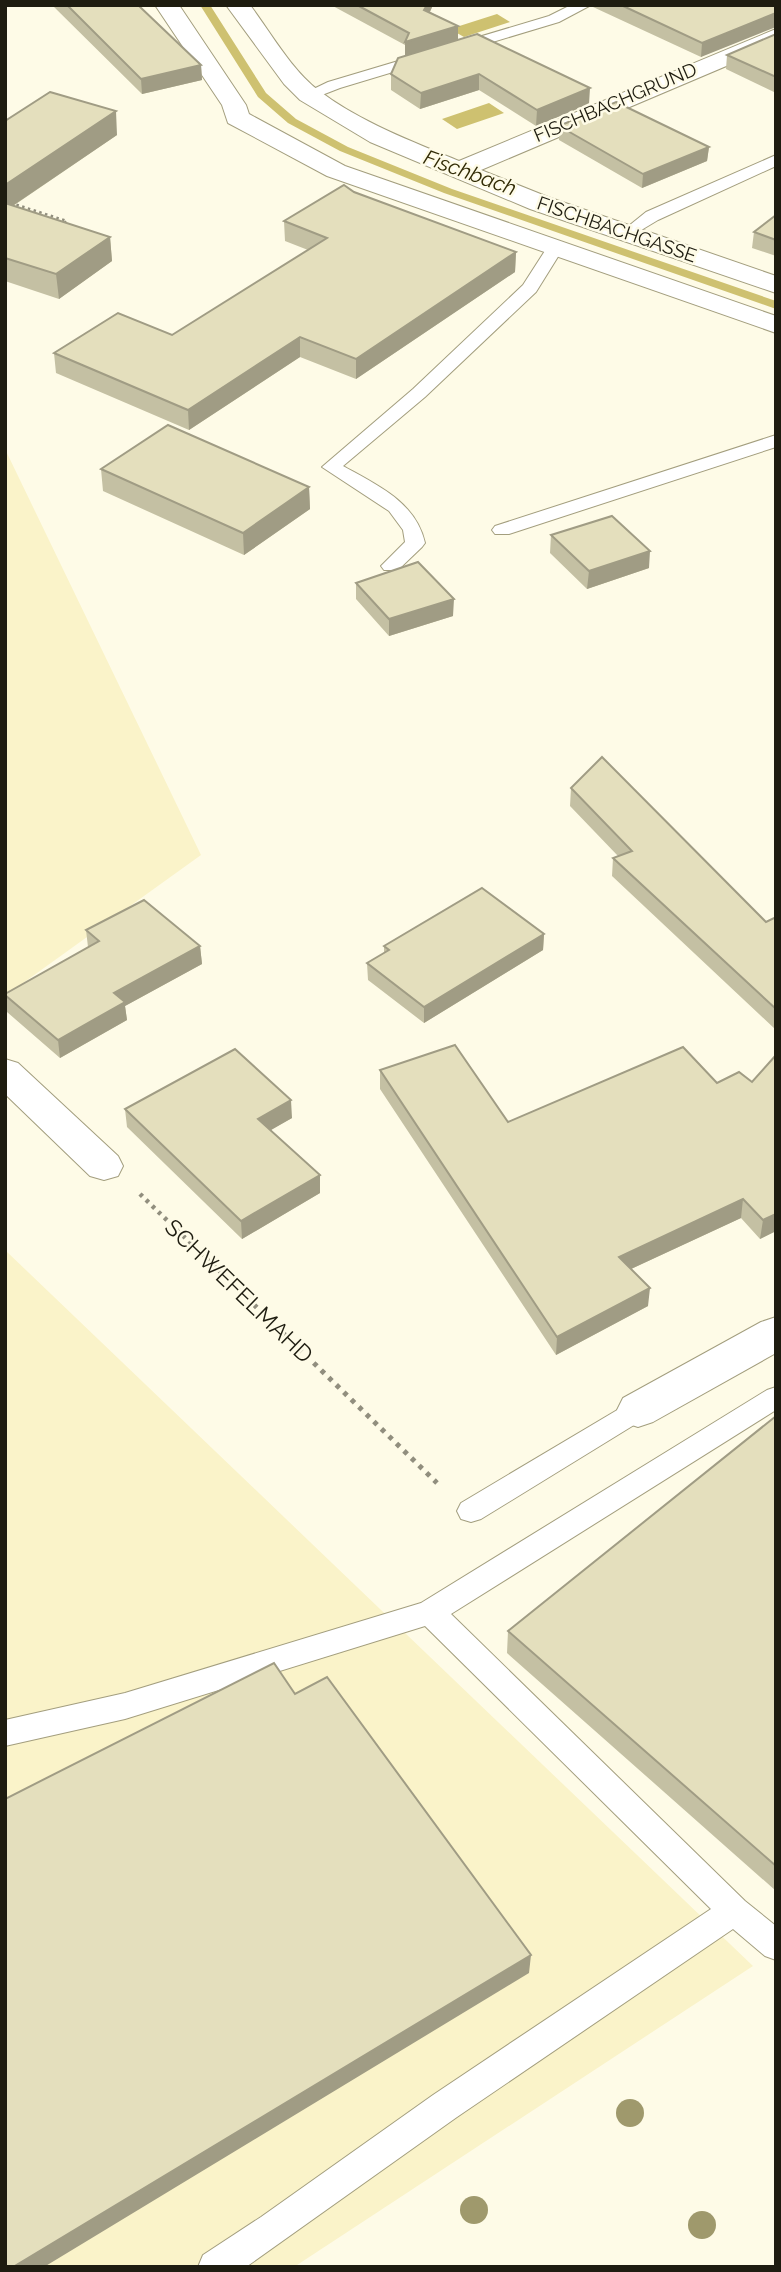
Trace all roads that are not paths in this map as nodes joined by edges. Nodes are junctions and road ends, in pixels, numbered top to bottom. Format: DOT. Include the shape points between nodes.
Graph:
graph roads {
  1 [pos="167,5"];
  2 [pos="238,5"];
  3 [pos="584,5"];
  4 [pos="776,36"];
  5 [pos="274,106"];
  6 [pos="776,160"];
  7 [pos="456,171"];
  8 [pos="628,233"];
  9 [pos="556,247"];
  10 [pos="776,285"];
  11 [pos="776,325"];
  12 [pos="776,441"];
  13 [pos="502,530"];
  14 [pos="391,566"];
  15 [pos="5,1072"];
  16 [pos="104,1166"];
  17 [pos="776,1333"];
  18 [pos="776,1397"];
  19 [pos="638,1410"];
  20 [pos="471,1511"];
  21 [pos="430,1612"];
  22 [pos="5,1733"];
  23 [pos="734,1911"];
  24 [pos="776,1946"];
  25 [pos="215,2267"];
  1 -- 5 [label="street" via="234,105"];
  2 -- 5 [label="street, FISCHBACHGASSE" via="293,79"];
  3 -- 5 [label="lane" via="554,19"];
  4 -- 7 [label="street, FISCHBACHGRUND"];
  5 -- 7 [label="street, FISCHBACHGASSE" via="379,137"];
  5 -- 9 [label="street, FISCHBACHGASSE" via="336,171"];
  6 -- 8 [label="lane" via="652,216"];
  7 -- 8 [label="street, FISCHBACHGASSE"];
  8 -- 10 [label="street, FISCHBACHGASSE"];
  9 -- 11 [label="street, FISCHBACHGASSE"];
  9 -- 14 [label="lane, FISCHBACHGASSE" via="530,288 481,336 331,467 382,498 415,530 415,543"];
  12 -- 13 [label="lane"];
  15 -- 16 [label="street"];
  17 -- 19 [label="street"];
  18 -- 21 [label="lane"];
  19 -- 20 [label="lane"];
  21 -- 22 [label="lane" via="125,1706"];
  21 -- 23 [label="lane"];
  23 -- 24 [label="lane"];
  23 -- 25 [label="lane"];
}
